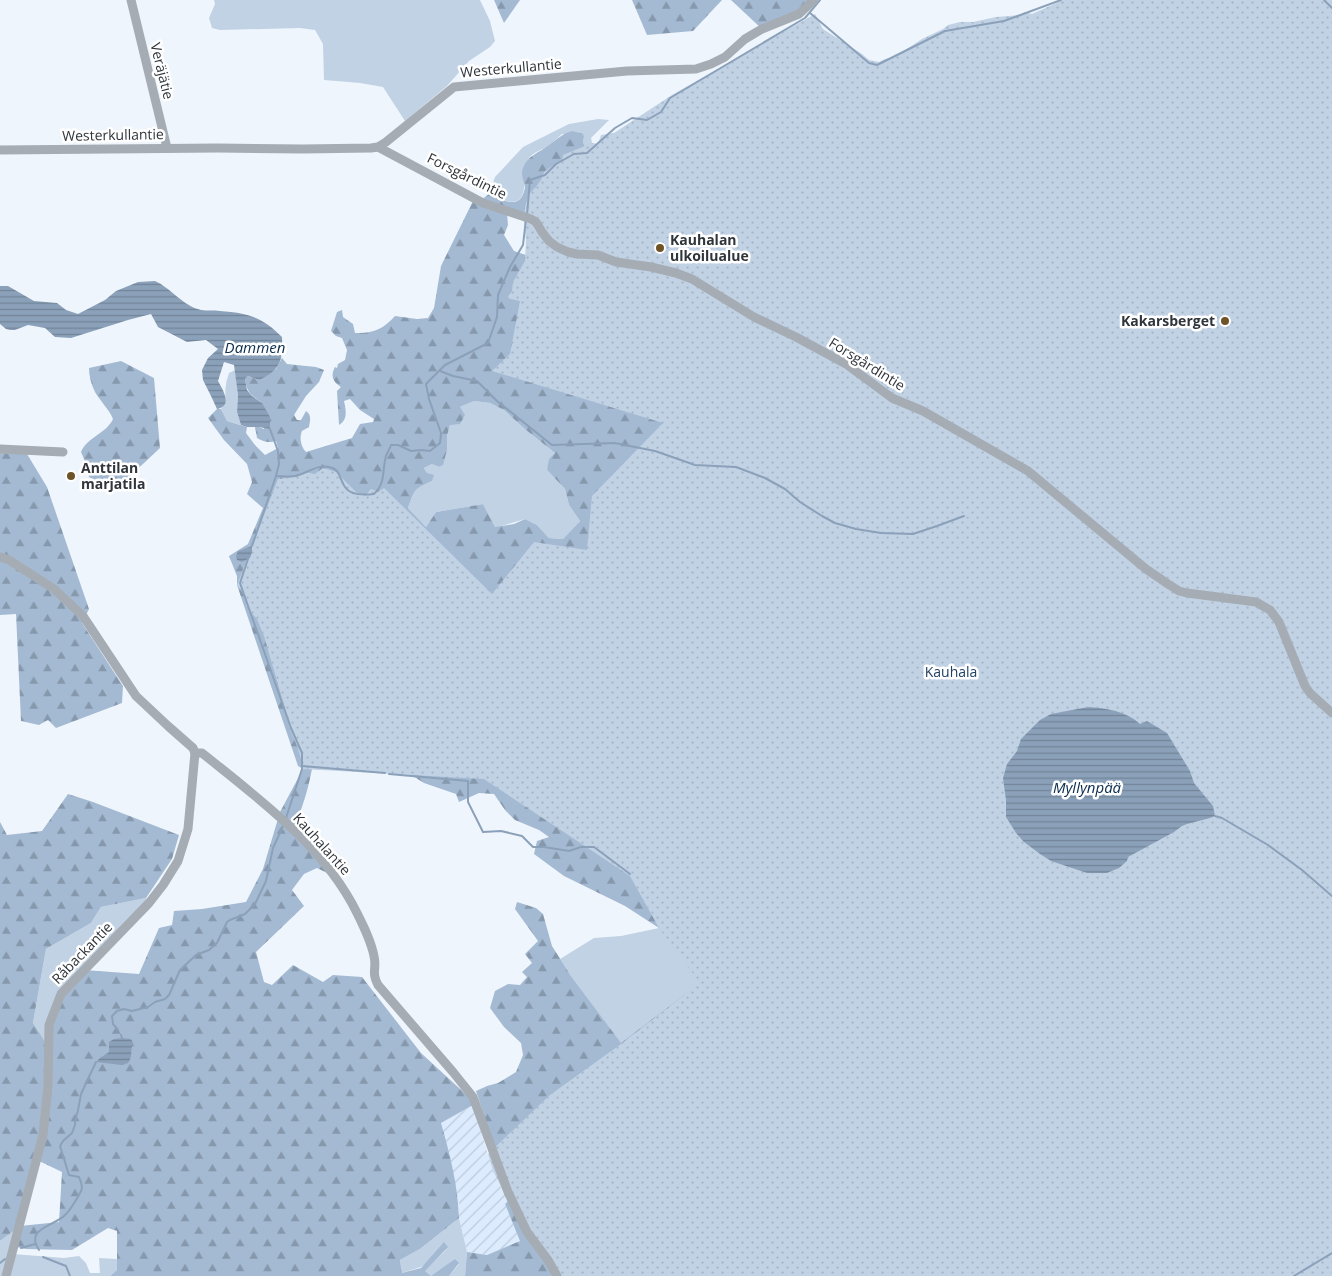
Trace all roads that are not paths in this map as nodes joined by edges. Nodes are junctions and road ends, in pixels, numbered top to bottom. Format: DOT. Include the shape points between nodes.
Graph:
graph roads {
  1 [pos="131,0"];
  2 [pos="814,0"];
  3 [pos="378,147"];
  4 [pos="167,148"];
  5 [pos="0,150"];
  6 [pos="0,449"];
  7 [pos="63,452"];
  8 [pos="0,557"];
  9 [pos="1332,712"];
  10 [pos="195,753"];
  11 [pos="6,1276"];
  12 [pos="557,1276"];
  1 -- 4 [label="street, Veräjätie"];
  2 -- 3 [label="street, Westerkullantie" via="799,14 762,29 725,57 696,69 627,71 454,87"];
  3 -- 4 [label="street, Westerkullantie"];
  3 -- 9 [label="street, Forsgårdintie" via="483,203 531,219 549,241 568,252 598,255 692,279 754,317 846,364 892,398 923,410 1028,471 1146,569 1179,591 1256,602 1270,610 1279,622 1305,686"];
  4 -- 5 [label="street, Westerkullantie"];
  6 -- 7 [label="street"];
  8 -- 10 [label="street, Kauhalantie" via="10,560 54,589 83,616 136,696"];
  10 -- 11 [label="street, Råbackantie" via="188,829 178,860 149,903 61,994 54,1010 49,1025 43,1135"];
  10 -- 12 [label="street, Kauhalantie" via="202,753 272,809 338,880 369,940 378,986 473,1097 527,1232"];
}
